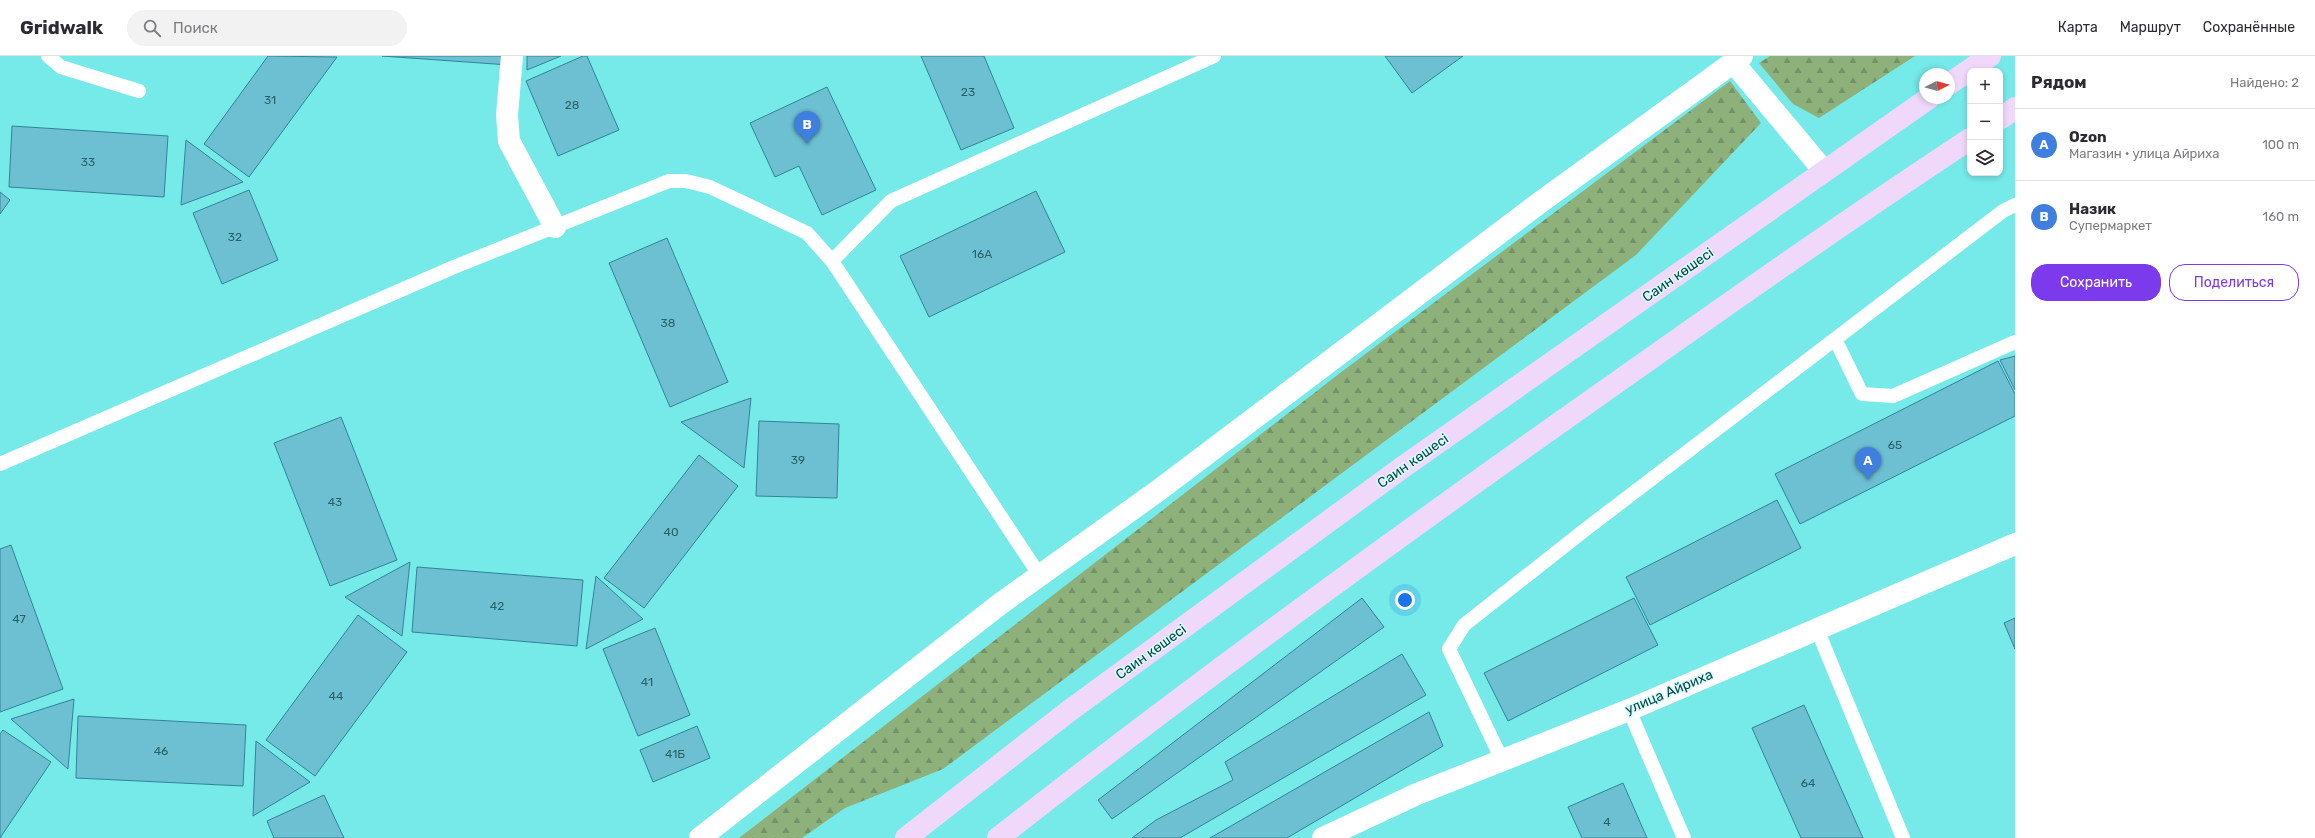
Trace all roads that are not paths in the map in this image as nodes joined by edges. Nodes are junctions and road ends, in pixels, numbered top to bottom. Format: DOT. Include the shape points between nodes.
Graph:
graph roads {
  1 [pos="48,56"];
  2 [pos="512,56"];
  3 [pos="1214,56"];
  4 [pos="1990,56"];
  5 [pos="1735,58"];
  6 [pos="1955,80"];
  7 [pos="139,91"];
  8 [pos="1920,104"];
  9 [pos="2015,108"];
  10 [pos="2003,117"];
  11 [pos="1968,140"];
  12 [pos="1824,171"];
  13 [pos="2015,206"];
  14 [pos="555,227"];
  15 [pos="832,261"];
  16 [pos="1835,339"];
  17 [pos="2015,342"];
  18 [pos="0,464"];
  19 [pos="2015,544"];
  20 [pos="1040,576"];
  21 [pos="1817,629"];
  22 [pos="1629,710"];
  23 [pos="1502,760"];
  24 [pos="700,838"];
  25 [pos="906,838"];
  26 [pos="998,838"];
  27 [pos="1323,838"];
  28 [pos="1684,838"];
  29 [pos="1903,838"];
  1 -- 7 [label="lane" via="61,67"];
  2 -- 14 [label="street" via="507,115 509,141"];
  3 -- 15 [label="lane" via="891,201"];
  4 -- 6 [label="main road"];
  5 -- 12 [label="street"];
  5 -- 20 [label="street" via="1159,490"];
  8 -- 12 [label="main road, Саин көшесі"];
  9 -- 10 [label="main road"];
  11 -- 26 [label="main road" via="1856,214 1442,506 1109,751"];
  12 -- 25 [label="main road, Саин көшесі" via="1403,467 1069,711"];
  13 -- 16 [label="lane" via="2003,211"];
  14 -- 15 [label="lane" via="669,181 686,181 710,187 807,233"];
  14 -- 18 [label="lane" via="454,267"];
  15 -- 20 [label="lane"];
  16 -- 17 [label="lane" via="1862,394 1893,396"];
  16 -- 23 [label="lane" via="1586,528 1464,625 1449,649"];
  19 -- 21 [label="street, улица Айриха"];
  20 -- 24 [label="street"];
  21 -- 22 [label="street, улица Айриха"];
  21 -- 29 [label="lane"];
  22 -- 23 [label="street, улица Айриха"];
  22 -- 28 [label="lane"];
  23 -- 27 [label="street, улица Айриха" via="1416,794"];
}
